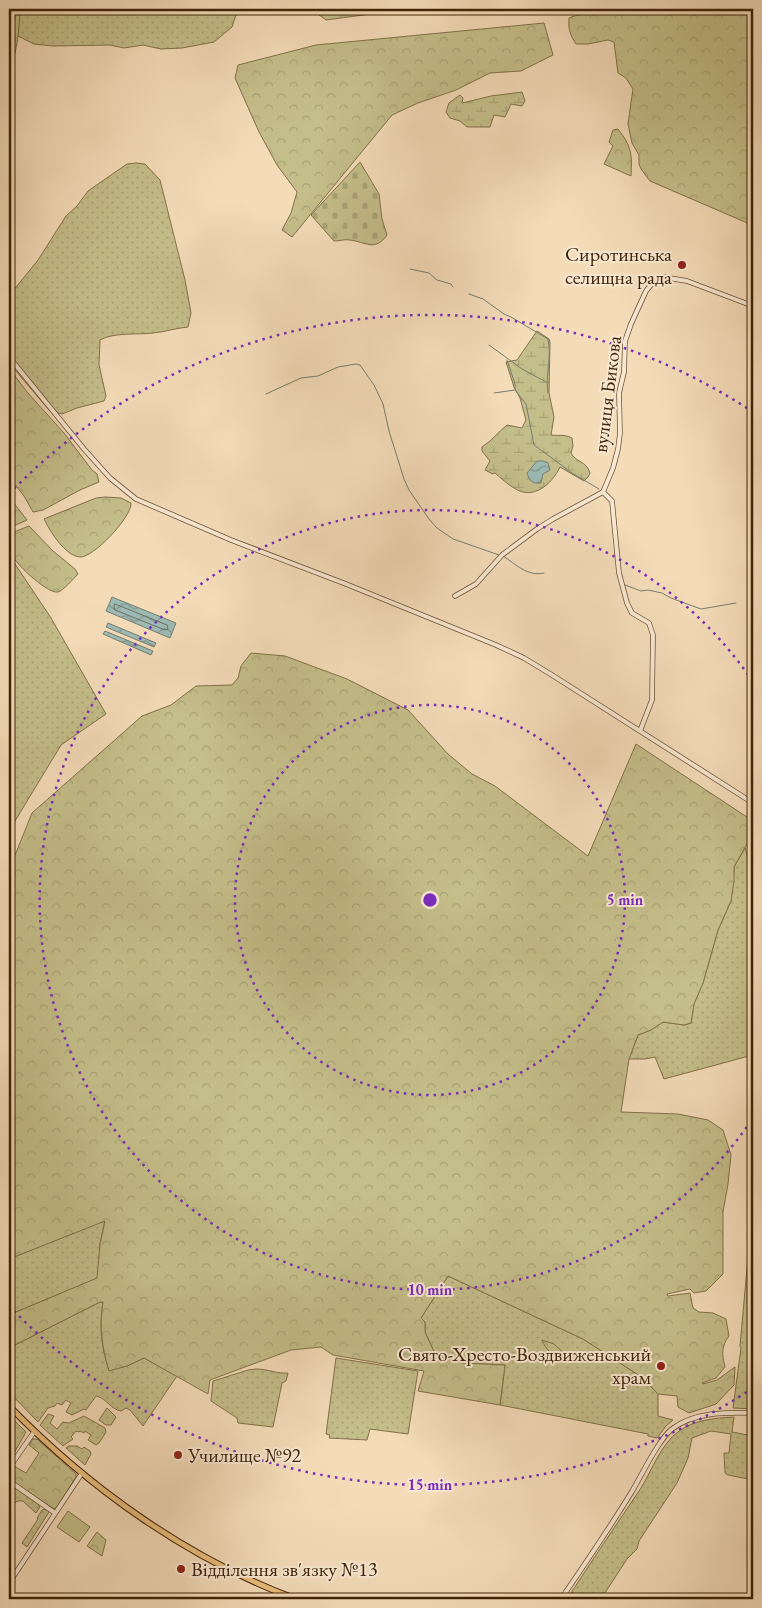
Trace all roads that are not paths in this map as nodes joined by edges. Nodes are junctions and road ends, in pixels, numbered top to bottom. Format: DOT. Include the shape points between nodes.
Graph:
graph roads {
  1 [pos="753,306"];
  2 [pos="9,357"];
  3 [pos="603,492"];
  4 [pos="455,596"];
  5 [pos="640,731"];
  6 [pos="753,803"];
  7 [pos="9,1406"];
  8 [pos="753,1413"];
  9 [pos="32,1430"];
  10 [pos="9,1468"];
  11 [pos="82,1473"];
  12 [pos="9,1481"];
  13 [pos="55,1513"];
  14 [pos="9,1583"];
  15 [pos="296,1599"];
  16 [pos="561,1599"];
  1 -- 3 [label="street, вулиця Бикова" via="687,281 663,277 655,280 646,291 626,341 619,393 618,449"];
  2 -- 5 [label="street" via="110,478 136,499 496,645 524,658"];
  3 -- 4 [label="street" via="537,529 502,555 476,584"];
  3 -- 5 [label="street" via="612,501 620,578 627,604 632,613 649,623 653,636 652,700"];
  5 -- 6 [label="street"];
  7 -- 9 [label="main road"];
  8 -- 16 [label="street" via="732,1412 698,1417 669,1432"];
  9 -- 10 [label="street"];
  9 -- 11 [label="main road"];
  11 -- 13 [label="street"];
  11 -- 15 [label="main road" via="127,1508 197,1552 241,1576"];
  12 -- 13 [label="street"];
  13 -- 14 [label="street"];
}
